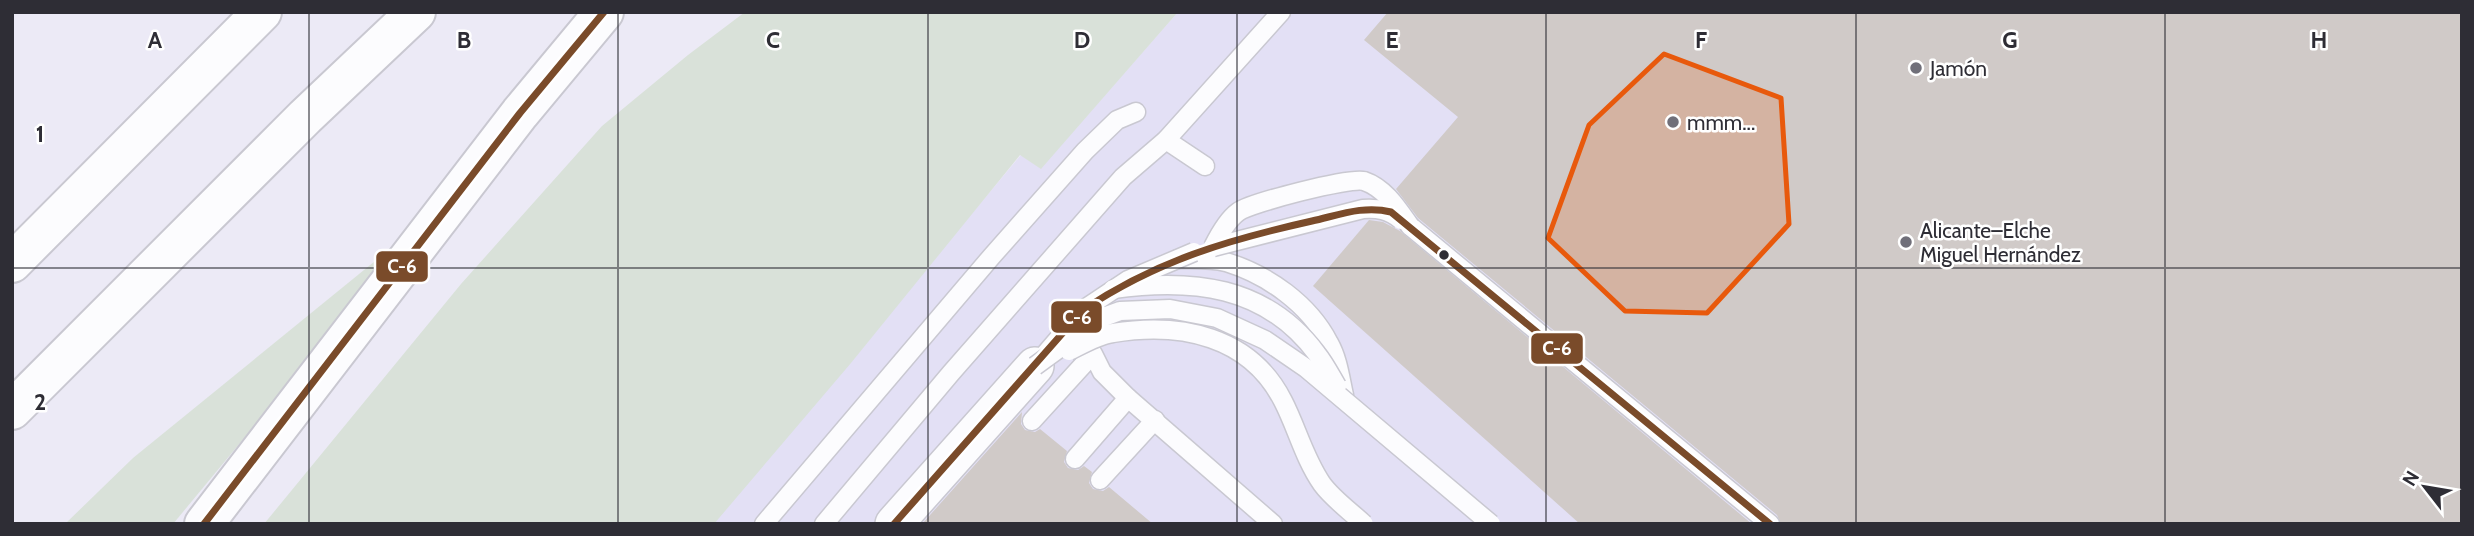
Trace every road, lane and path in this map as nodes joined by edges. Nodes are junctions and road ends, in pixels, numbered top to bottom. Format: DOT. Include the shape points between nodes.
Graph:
graph roads {
  1 [pos="262,12"];
  2 [pos="416,12"];
  3 [pos="604,12"];
  4 [pos="1281,12"];
  5 [pos="1136,112"];
  6 [pos="1166,140"];
  7 [pos="1104,150"];
  8 [pos="1085,151"];
  9 [pos="1205,166"];
  10 [pos="1410,226"];
  11 [pos="1213,247"];
  12 [pos="1178,259"];
  13 [pos="12,262"];
  14 [pos="1113,289"];
  15 [pos="1035,366"];
  16 [pos="1128,398"];
  17 [pos="1345,398"];
  18 [pos="12,410"];
  19 [pos="1155,420"];
  20 [pos="1032,421"];
  21 [pos="1075,459"];
  22 [pos="1101,480"];
  23 [pos="204,524"];
  24 [pos="764,524"];
  25 [pos="824,524"];
  26 [pos="894,524"];
  27 [pos="1273,524"];
  28 [pos="1364,524"];
  29 [pos="1491,524"];
  30 [pos="1770,524"];
  1 -- 13 [label="highway"];
  2 -- 18 [label="highway" via="304,117"];
  3 -- 23 [label="highway" via="520,113"];
  4 -- 6 [label="lane"];
  5 -- 8 [label="lane" via="1117,120"];
  6 -- 9 [label="lane"];
  6 -- 25 [label="lane" via="1122,177"];
  7 -- 8 [label="lane"];
  8 -- 24 [label="lane" via="1063,188"];
  10 -- 11 [label="lane, bridge" via="1391,212 1363,209"];
  10 -- 11 [label="lane, bridge" via="1374,186 1346,180 1239,211"];
  10 -- 30 [label="lane"];
  11 -- 12 [label="lane, bridge"];
  12 -- 14 [label="lane, bridge"];
  12 -- 17 [label="lane, bridge" via="1224,262 1262,278 1298,302 1330,343"];
  14 -- 15 [label="lane, bridge" via="1083,310"];
  14 -- 17 [label="lane, bridge" via="1164,283 1195,285 1260,304 1317,354"];
  15 -- 17 [label="lane, bridge" via="1101,318 1120,311 1170,309 1217,318 1265,340"];
  15 -- 26 [label="street"];
  15 -- 28 [label="lane, bridge" via="1112,333 1184,330 1237,350 1261,369 1283,401 1322,484"];
  16 -- 19 [label="lane"];
  16 -- 20 [label="lane" via="1102,372 1093,354"];
  16 -- 21 [label="lane"];
  17 -- 29 [label="lane, bridge"];
  19 -- 22 [label="lane"];
  19 -- 27 [label="lane"];
}
